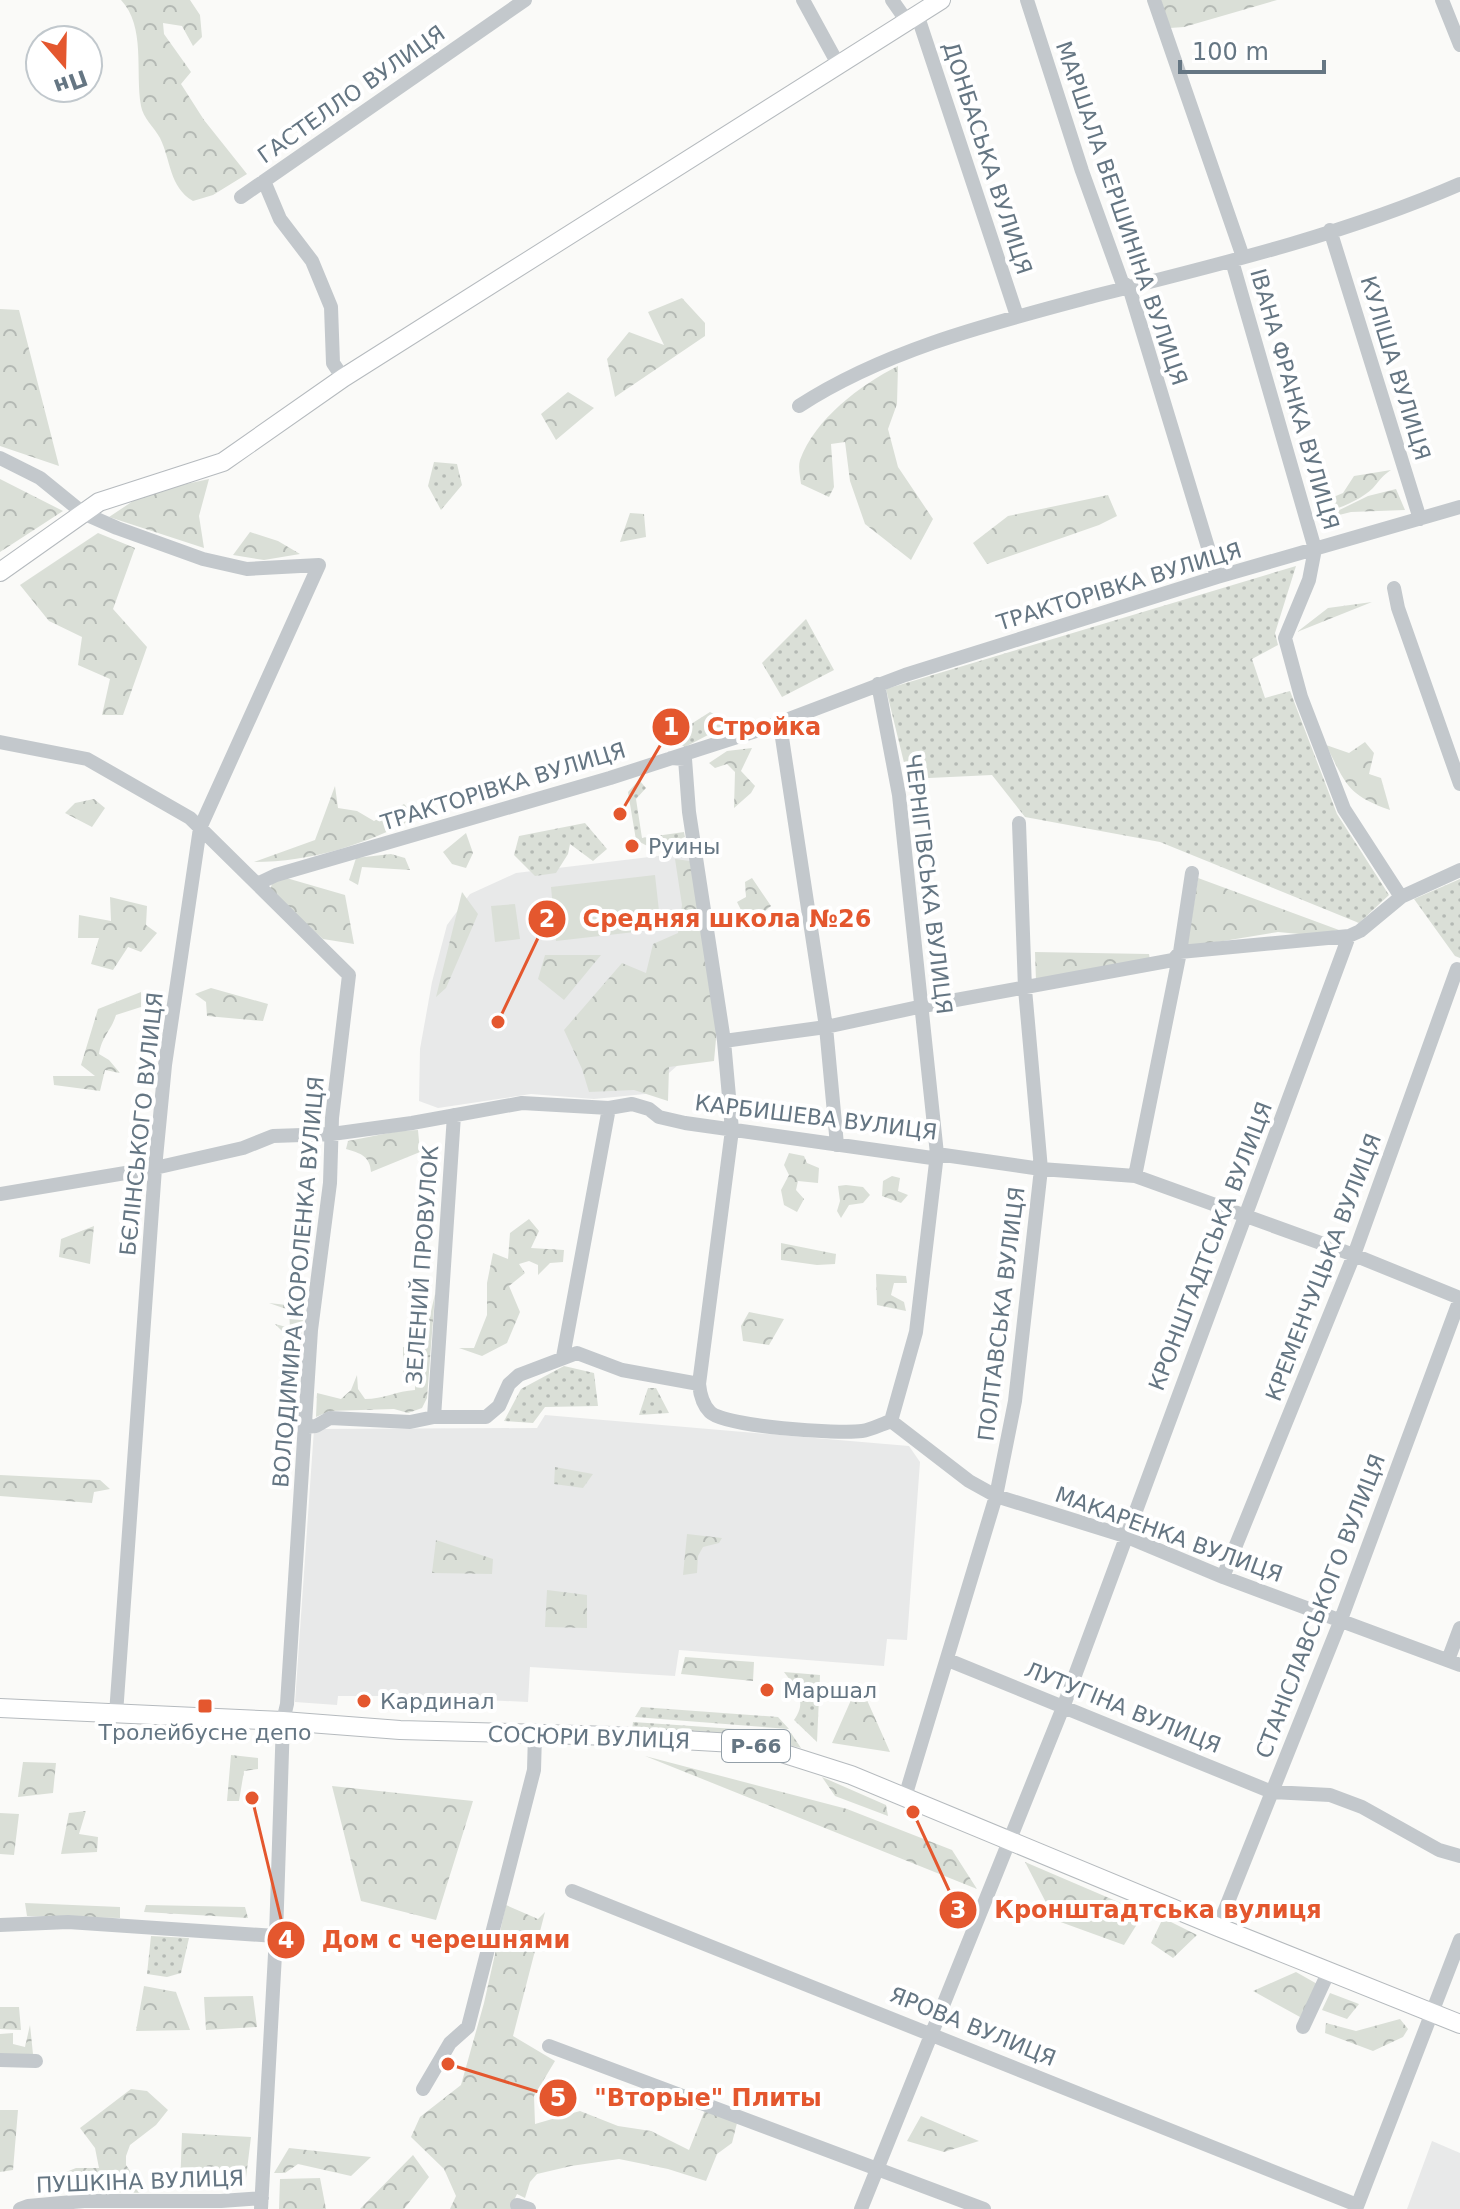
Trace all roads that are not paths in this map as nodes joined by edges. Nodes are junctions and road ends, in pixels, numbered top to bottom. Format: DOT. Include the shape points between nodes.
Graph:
graph roads {
  1 [pos="525,0"];
  2 [pos="803,0"];
  3 [pos="892,0"];
  4 [pos="941,0"];
  5 [pos="1027,0"];
  6 [pos="1154,0"];
  7 [pos="1442,0"];
  8 [pos="911,17"];
  9 [pos="1460,45"];
  10 [pos="838,64"];
  11 [pos="264,181"];
  12 [pos="1460,184"];
  13 [pos="241,197"];
  14 [pos="1330,230"];
  15 [pos="1238,259"];
  16 [pos="1129,287"];
  17 [pos="1017,316"];
  18 [pos="343,378"];
  19 [pos="799,406"];
  20 [pos="0,458"];
  21 [pos="1460,507"];
  22 [pos="83,513"];
  23 [pos="1420,519"];
  24 [pos="1315,549"];
  25 [pos="0,572"];
  26 [pos="1217,577"];
  27 [pos="1394,588"];
  28 [pos="878,684"];
  29 [pos="781,731"];
  30 [pos="0,742"];
  31 [pos="671,758"];
  32 [pos="1460,784"];
  33 [pos="1019,823"];
  34 [pos="200,828"];
  35 [pos="1460,870"];
  36 [pos="1192,873"];
  37 [pos="257,884"];
  38 [pos="1401,897"];
  39 [pos="1349,936"];
  40 [pos="1180,952"];
  41 [pos="1457,969"];
  42 [pos="1025,989"];
  43 [pos="923,1006"];
  44 [pos="826,1027"];
  45 [pos="724,1041"];
  46 [pos="609,1108"];
  47 [pos="454,1115"];
  48 [pos="732,1130"];
  49 [pos="332,1134"];
  50 [pos="837,1145"];
  51 [pos="937,1154"];
  52 [pos="155,1168"];
  53 [pos="1041,1169"];
  54 [pos="1135,1176"];
  55 [pos="0,1194"];
  56 [pos="1246,1214"];
  57 [pos="1354,1255"];
  58 [pos="1460,1299"];
  59 [pos="563,1357"];
  60 [pos="699,1384"];
  61 [pos="434,1417"];
  62 [pos="891,1421"];
  63 [pos="305,1427"];
  64 [pos="996,1496"];
  65 [pos="1125,1536"];
  66 [pos="1223,1577"];
  67 [pos="1340,1622"];
  68 [pos="1460,1628"];
  69 [pos="948,1660"];
  70 [pos="1454,1663"];
  71 [pos="1064,1705"];
  72 [pos="0,1708"];
  73 [pos="116,1714"];
  74 [pos="283,1721"];
  75 [pos="535,1734"];
  76 [pos="1272,1792"];
  77 [pos="905,1797"];
  78 [pos="1009,1841"];
  79 [pos="1460,1856"];
  80 [pos="572,1891"];
  81 [pos="0,1925"];
  82 [pos="1218,1927"];
  83 [pos="276,1936"];
  84 [pos="1460,1940"];
  85 [pos="1329,1971"];
  86 [pos="1433,2013"];
  87 [pos="1460,2024"];
  88 [pos="1303,2027"];
  89 [pos="933,2033"];
  90 [pos="549,2046"];
  91 [pos="0,2060"];
  92 [pos="36,2061"];
  93 [pos="423,2089"];
  94 [pos="877,2169"];
  95 [pos="261,2204"];
  96 [pos="1356,2207"];
  97 [pos="20,2209"];
  98 [pos="861,2209"];
  99 [pos="984,2209"];
  1 -- 11 [label="street, ГАСТЕЛЛО ВУЛИЦЯ"];
  2 -- 10 [label="street"];
  3 -- 8 [label="street, ДОНБАСЬКА ВУЛИЦЯ"];
  4 -- 8 [label="main road"];
  5 -- 16 [label="street, МАРШАЛА ВЕРШИНІНА ВУЛИЦЯ" via="1082,171 1122,282"];
  6 -- 15 [label="street, ІВАНА ФРАНКА ВУЛИЦЯ"];
  7 -- 9 [label="street"];
  8 -- 10 [label="main road"];
  8 -- 17 [label="street, ДОНБАСЬКА ВУЛИЦЯ"];
  10 -- 18 [label="main road"];
  11 -- 13 [label="street, ГАСТЕЛЛО ВУЛИЦЯ"];
  11 -- 18 [label="street" via="280,219 312,261 331,307 333,363"];
  12 -- 14 [label="street"];
  14 -- 15 [label="street"];
  14 -- 23 [label="street, КУЛІША ВУЛИЦЯ"];
  15 -- 16 [label="street"];
  15 -- 24 [label="street, ІВАНА ФРАНКА ВУЛИЦЯ"];
  16 -- 17 [label="street"];
  16 -- 26 [label="street, МАРШАЛА ВЕРШИНІНА ВУЛИЦЯ"];
  17 -- 19 [label="street" via="896,356 836,382"];
  18 -- 22 [label="main road" via="223,462 99,502"];
  20 -- 22 [label="street" via="40,478"];
  21 -- 23 [label="street, ТРАКТОРІВКА ВУЛИЦЯ"];
  22 -- 25 [label="main road"];
  22 -- 34 [label="street, БЄЛІНСЬКОГО ВУЛИЦЯ" via="203,559 247,569 319,565"];
  23 -- 24 [label="street, ТРАКТОРІВКА ВУЛИЦЯ"];
  24 -- 26 [label="street, ТРАКТОРІВКА ВУЛИЦЯ"];
  24 -- 38 [label="street" via="1309,580 1285,638 1301,697 1344,809"];
  26 -- 28 [label="street, ТРАКТОРІВКА ВУЛИЦЯ"];
  27 -- 32 [label="street"];
  28 -- 31 [label="street, ТРАКТОРІВКА ВУЛИЦЯ"];
  28 -- 43 [label="street, ЧЕРНІГІВСЬКА ВУЛИЦЯ" via="899,795"];
  29 -- 44 [label="street"];
  30 -- 34 [label="street" via="87,759"];
  31 -- 37 [label="street, ТРАКТОРІВКА ВУЛИЦЯ"];
  31 -- 45 [label="street" via="685,759"];
  33 -- 42 [label="street, ПОЛТАВСЬКА ВУЛИЦЯ"];
  34 -- 37 [label="street"];
  34 -- 52 [label="street, БЄЛІНСЬКОГО ВУЛИЦЯ"];
  35 -- 38 [label="street"];
  36 -- 40 [label="street"];
  37 -- 49 [label="street, ВОЛОДИМИРА КОРОЛЕНКА ВУЛИЦЯ" via="349,975"];
  38 -- 39 [label="street"];
  39 -- 40 [label="street"];
  39 -- 56 [label="street, КРОНШТАДТСЬКА ВУЛИЦЯ"];
  40 -- 42 [label="street" via="1173,960"];
  40 -- 54 [label="street"];
  41 -- 57 [label="street, КРЕМЕНЧУЦЬКА ВУЛИЦЯ"];
  42 -- 43 [label="street"];
  42 -- 53 [label="street, ПОЛТАВСЬКА ВУЛИЦЯ"];
  43 -- 44 [label="street"];
  43 -- 51 [label="street, ЧЕРНІГІВСЬКА ВУЛИЦЯ"];
  44 -- 45 [label="street"];
  44 -- 50 [label="street"];
  45 -- 48 [label="street"];
  46 -- 47 [label="street, КАРБИШЕВА ВУЛИЦЯ" via="522,1103"];
  46 -- 48 [label="street, КАРБИШЕВА ВУЛИЦЯ" via="632,1104 659,1117"];
  46 -- 59 [label="street"];
  47 -- 49 [label="street, КАРБИШЕВА ВУЛИЦЯ"];
  47 -- 61 [label="street, ЗЕЛЕНИЙ ПРОВУЛОК"];
  48 -- 50 [label="street, КАРБИШЕВА ВУЛИЦЯ"];
  48 -- 60 [label="street"];
  49 -- 52 [label="street, КАРБИШЕВА ВУЛИЦЯ" via="273,1136"];
  49 -- 63 [label="street, ВОЛОДИМИРА КОРОЛЕНКА ВУЛИЦЯ"];
  50 -- 51 [label="street, КАРБИШЕВА ВУЛИЦЯ" via="932,1158"];
  51 -- 53 [label="street, КАРБИШЕВА ВУЛИЦЯ"];
  51 -- 62 [label="street, ЧЕРНІГІВСЬКА ВУЛИЦЯ" via="916,1332"];
  52 -- 55 [label="street, КАРБИШЕВА ВУЛИЦЯ"];
  52 -- 73 [label="street, БЄЛІНСЬКОГО ВУЛИЦЯ"];
  53 -- 54 [label="street, КАРБИШЕВА ВУЛИЦЯ"];
  53 -- 64 [label="street, ПОЛТАВСЬКА ВУЛИЦЯ" via="1015,1401"];
  54 -- 56 [label="street, КАРБИШЕВА ВУЛИЦЯ"];
  56 -- 57 [label="street, КАРБИШЕВА ВУЛИЦЯ"];
  56 -- 65 [label="street, КРОНШТАДТСЬКА ВУЛИЦЯ"];
  57 -- 58 [label="street, КАРБИШЕВА ВУЛИЦЯ"];
  57 -- 66 [label="street, КРЕМЕНЧУЦЬКА ВУЛИЦЯ"];
  58 -- 67 [label="street, СТАНІСЛАВСЬКОГО ВУЛИЦЯ"];
  59 -- 60 [label="street" via="577,1353 622,1370"];
  59 -- 61 [label="street" via="519,1375 486,1417"];
  60 -- 62 [label="street" via="710,1413 739,1423 862,1431"];
  61 -- 63 [label="street" via="410,1422 330,1418"];
  62 -- 64 [label="street, МАКАРЕНКА ВУЛИЦЯ"];
  63 -- 74 [label="street, ВОЛОДИМИРА КОРОЛЕНКА ВУЛИЦЯ"];
  64 -- 65 [label="street, МАКАРЕНКА ВУЛИЦЯ"];
  64 -- 69 [label="street, ПОЛТАВСЬКА ВУЛИЦЯ"];
  65 -- 66 [label="street, МАКАРЕНКА ВУЛИЦЯ"];
  65 -- 71 [label="street, КРОНШТАДТСЬКА ВУЛИЦЯ"];
  66 -- 67 [label="street, МАКАРЕНКА ВУЛИЦЯ"];
  67 -- 70 [label="street, МАКАРЕНКА ВУЛИЦЯ"];
  67 -- 76 [label="street, СТАНІСЛАВСЬКОГО ВУЛИЦЯ"];
  68 -- 70 [label="street"];
  69 -- 71 [label="street, ЛУТУГІНА ВУЛИЦЯ"];
  69 -- 77 [label="street, ПОЛТАВСЬКА ВУЛИЦЯ"];
  71 -- 76 [label="street, ЛУТУГІНА ВУЛИЦЯ"];
  71 -- 78 [label="street, КРОНШТАДТСЬКА ВУЛИЦЯ"];
  72 -- 73 [label="main road, СОСЮРИ ВУЛИЦЯ / Р-66"];
  73 -- 74 [label="main road, СОСЮРИ ВУЛИЦЯ / Р-66"];
  74 -- 75 [label="main road, СОСЮРИ ВУЛИЦЯ / Р-66"];
  74 -- 83 [label="street, ВОЛОДИМИРА КОРОЛЕНКА ВУЛИЦЯ"];
  75 -- 77 [label="main road, СОСЮРИ ВУЛИЦЯ / Р-66" via="766,1748 821,1763"];
  75 -- 93 [label="street" via="534,1770 468,2027 450,2043"];
  76 -- 79 [label="street, ЛУТУГІНА ВУЛИЦЯ" via="1330,1795"];
  76 -- 82 [label="street, СТАНІСЛАВСЬКОГО ВУЛИЦЯ"];
  77 -- 78 [label="main road, СОСЮРИ ВУЛИЦЯ / Р-66"];
  78 -- 82 [label="main road, СОСЮРИ ВУЛИЦЯ / Р-66"];
  78 -- 89 [label="street, КРОНШТАДТСЬКА ВУЛИЦЯ"];
  80 -- 89 [label="street, ЯРОВА ВУЛИЦЯ"];
  81 -- 83 [label="street" via="68,1922"];
  82 -- 85 [label="main road, СОСЮРИ ВУЛИЦЯ / Р-66"];
  83 -- 95 [label="street, ВОЛОДИМИРА КОРОЛЕНКА ВУЛИЦЯ"];
  84 -- 86 [label="street"];
  85 -- 86 [label="main road, СОСЮРИ ВУЛИЦЯ / Р-66"];
  85 -- 88 [label="street"];
  86 -- 87 [label="main road, СОСЮРИ ВУЛИЦЯ / Р-66"];
  86 -- 96 [label="street"];
  89 -- 94 [label="street, КРОНШТАДТСЬКА ВУЛИЦЯ"];
  89 -- 96 [label="street, ЯРОВА ВУЛИЦЯ"];
  90 -- 94 [label="street"];
  91 -- 92 [label="street"];
  94 -- 98 [label="street, КРОНШТАДТСЬКА ВУЛИЦЯ"];
  94 -- 99 [label="street"];
  95 -- 97 [label="street, ПУШКІНА ВУЛИЦЯ" via="84,2201"];
}
